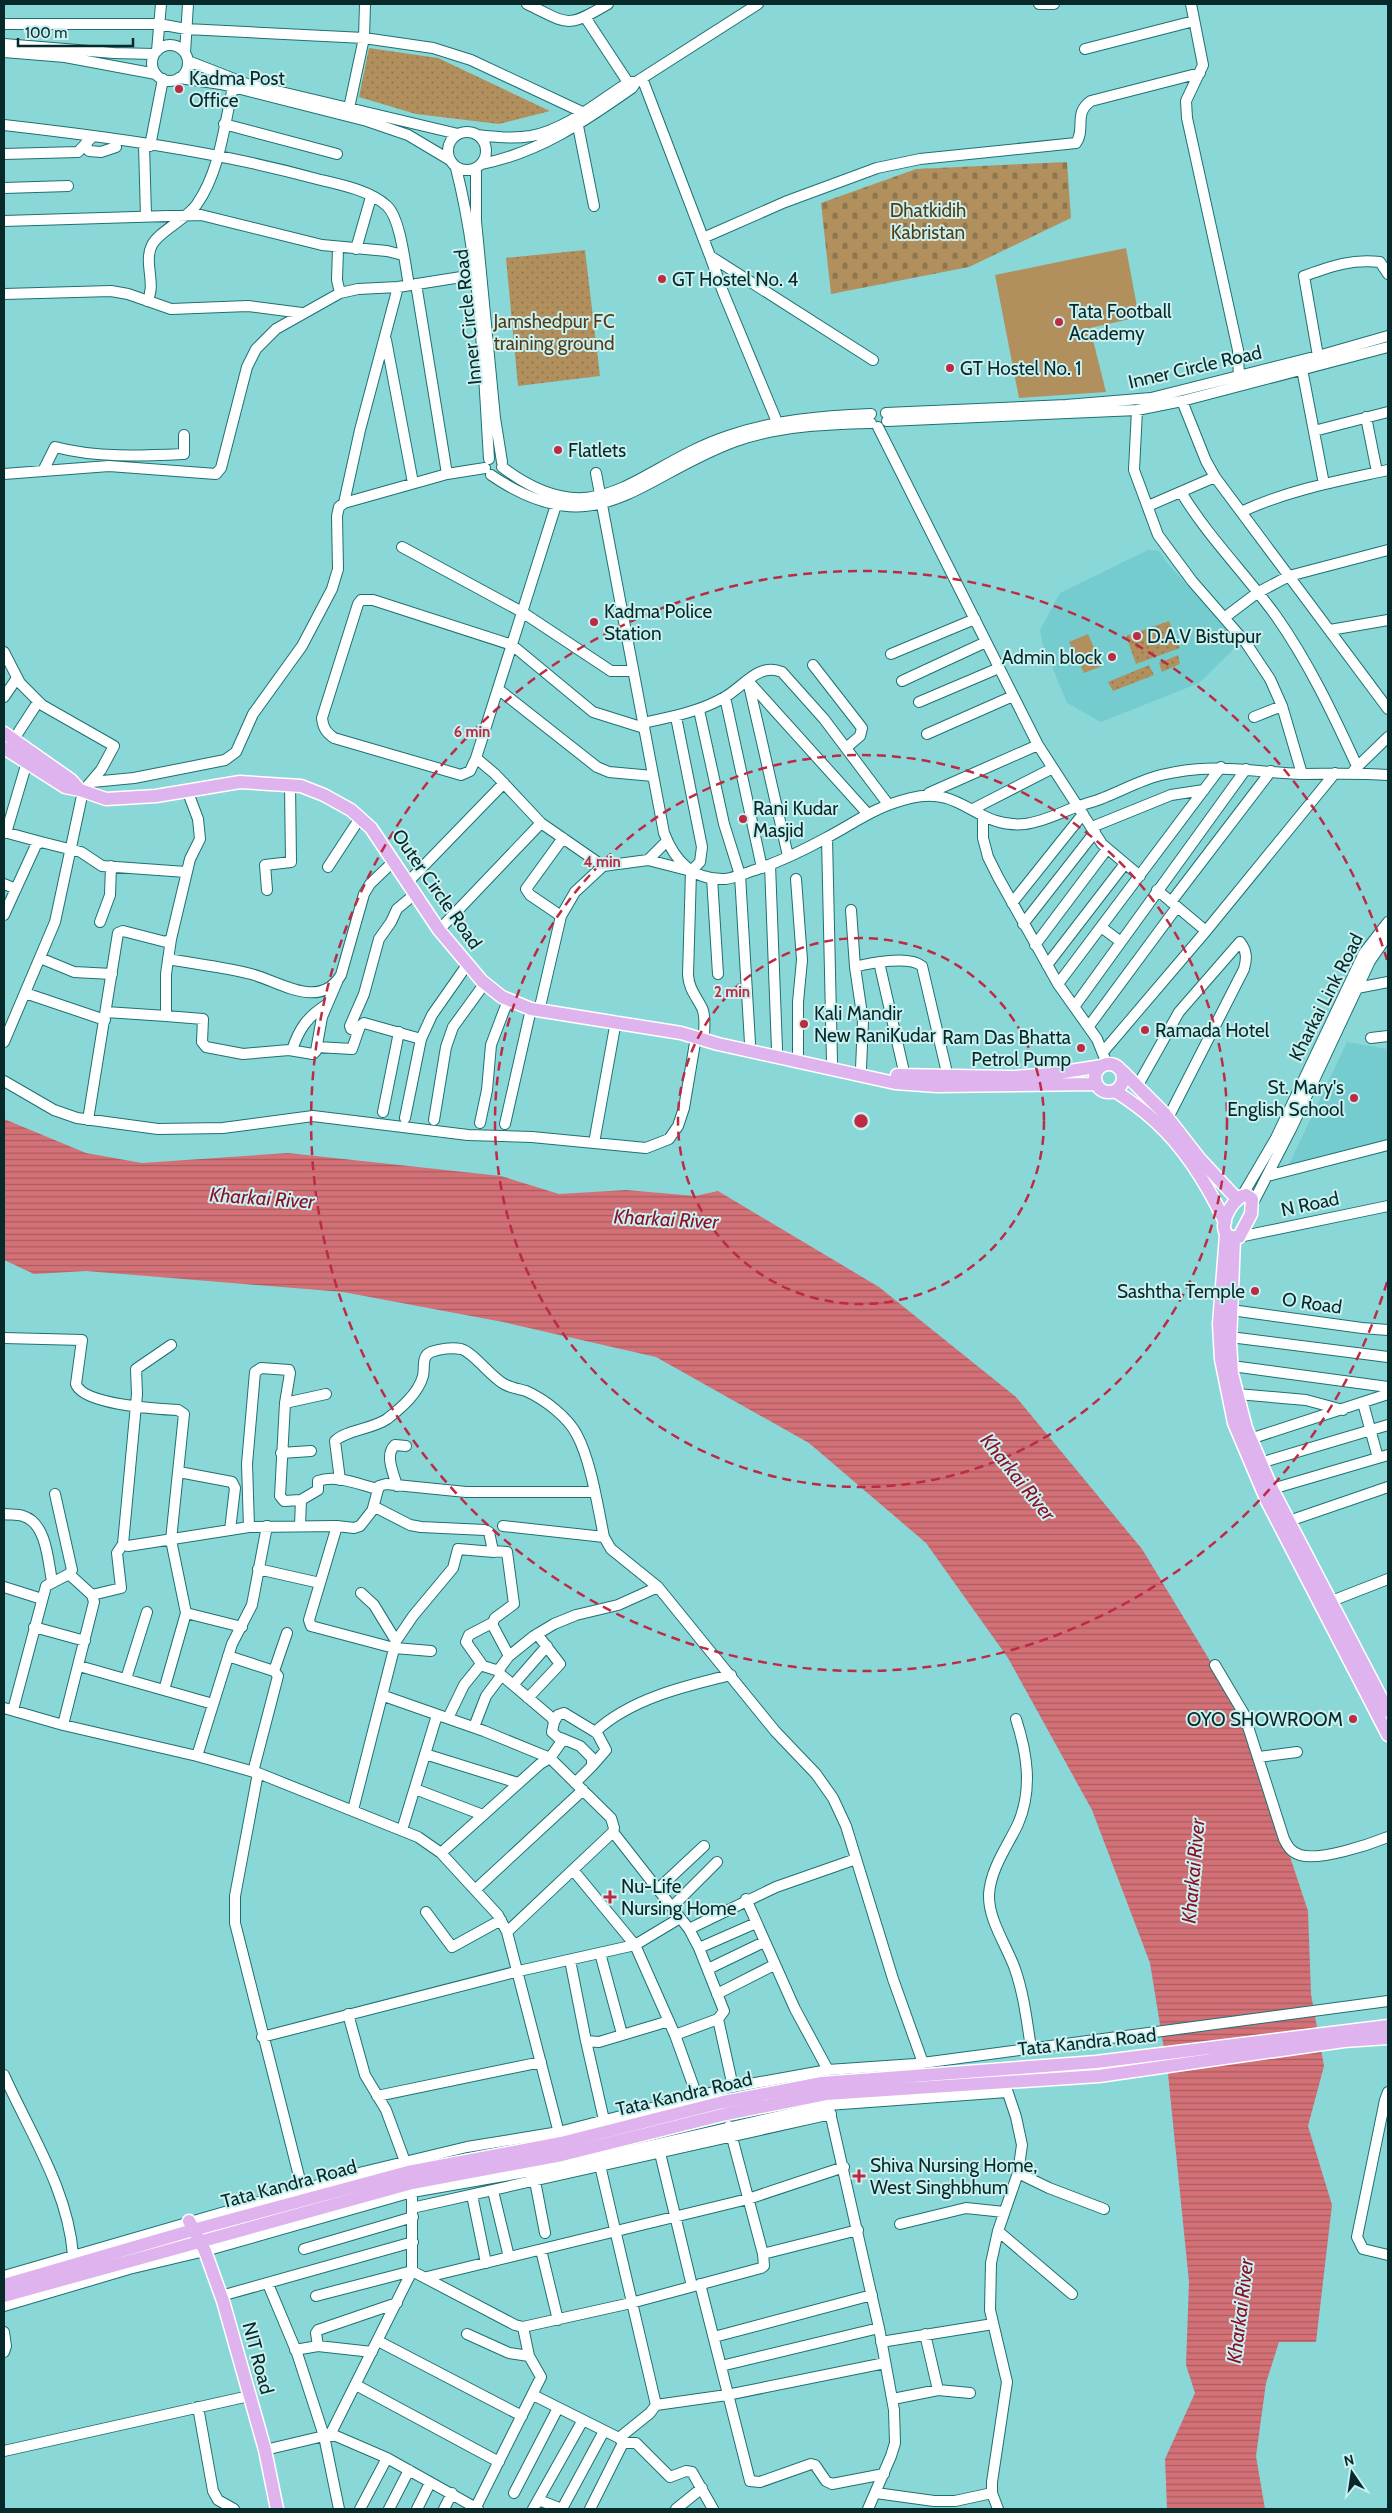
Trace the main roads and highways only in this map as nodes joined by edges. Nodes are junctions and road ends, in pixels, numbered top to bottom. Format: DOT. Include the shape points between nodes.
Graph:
graph roads {
  1 [pos="7,740"];
  2 [pos="85,788"];
  3 [pos="700,1037"];
  4 [pos="1104,1060"];
  5 [pos="856,1071"];
  6 [pos="1122,1071"];
  7 [pos="1096,1084"];
  8 [pos="1115,1091"];
  9 [pos="1244,1199"];
  10 [pos="1225,1222"];
  11 [pos="1233,1237"];
  12 [pos="1327,1603"];
  13 [pos="1388,1711"];
  14 [pos="1388,1735"];
  15 [pos="1388,2026"];
  16 [pos="1345,2036"];
  17 [pos="1388,2038"];
  18 [pos="409,2177"];
  19 [pos="191,2226"];
  20 [pos="203,2247"];
  21 [pos="4,2285"];
  22 [pos="4,2296"];
  23 [pos="277,2509"];
  1 -- 2 [label="main road, Outer Circle Road"];
  1 -- 2 [label="main road, Outer Circle Road" via="26,762 65,787"];
  2 -- 3 [label="main road, Outer Circle Road" via="106,800 240,782 290,784 324,795 351,810 371,828 439,930 467,965 508,1000 535,1010"];
  3 -- 5 [label="main road, Outer Circle Road" via="718,1044"];
  3 -- 5 [label="main road" via="750,1043 832,1062"];
  4 -- 5 [label="main road" via="1036,1075 948,1077"];
  4 -- 6 [label="main road"];
  4 -- 7 [label="main road" via="1096,1074"];
  5 -- 7 [label="main road" via="914,1085"];
  6 -- 8 [label="main road" via="1121,1086"];
  6 -- 9 [label="main road" via="1168,1118 1199,1158"];
  7 -- 8 [label="main road" via="1104,1091"];
  8 -- 10 [label="main road" via="1166,1132 1212,1196"];
  9 -- 10 [label="main road" via="1231,1206"];
  9 -- 11 [label="main road" via="1248,1221"];
  10 -- 11 [label="main road"];
  11 -- 12 [label="main road" via="1230,1337 1237,1394 1260,1463"];
  11 -- 12 [label="main road" via="1220,1324 1220,1359 1234,1424 1267,1501"];
  12 -- 13 [label="main road"];
  12 -- 14 [label="main road"];
  15 -- 16 [label="main road, Tata Kandra Road"];
  16 -- 17 [label="main road"];
  16 -- 18 [label="main road, Tata Kandra Road" via="1006,2088 826,2094 726,2114 562,2155"];
  16 -- 18 [label="main road, Tata Kandra Road" via="1096,2062 822,2083 560,2138"];
  18 -- 19 [label="main road, Tata Kandra Road" via="364,2178"];
  18 -- 20 [label="main road, Tata Kandra Road"];
  19 -- 20 [label="main road, NIT Road"];
  19 -- 21 [label="main road, Tata Kandra Road"];
  20 -- 22 [label="main road, Tata Kandra Road"];
  20 -- 23 [label="main road, NIT Road" via="222,2296 265,2450"];
}
